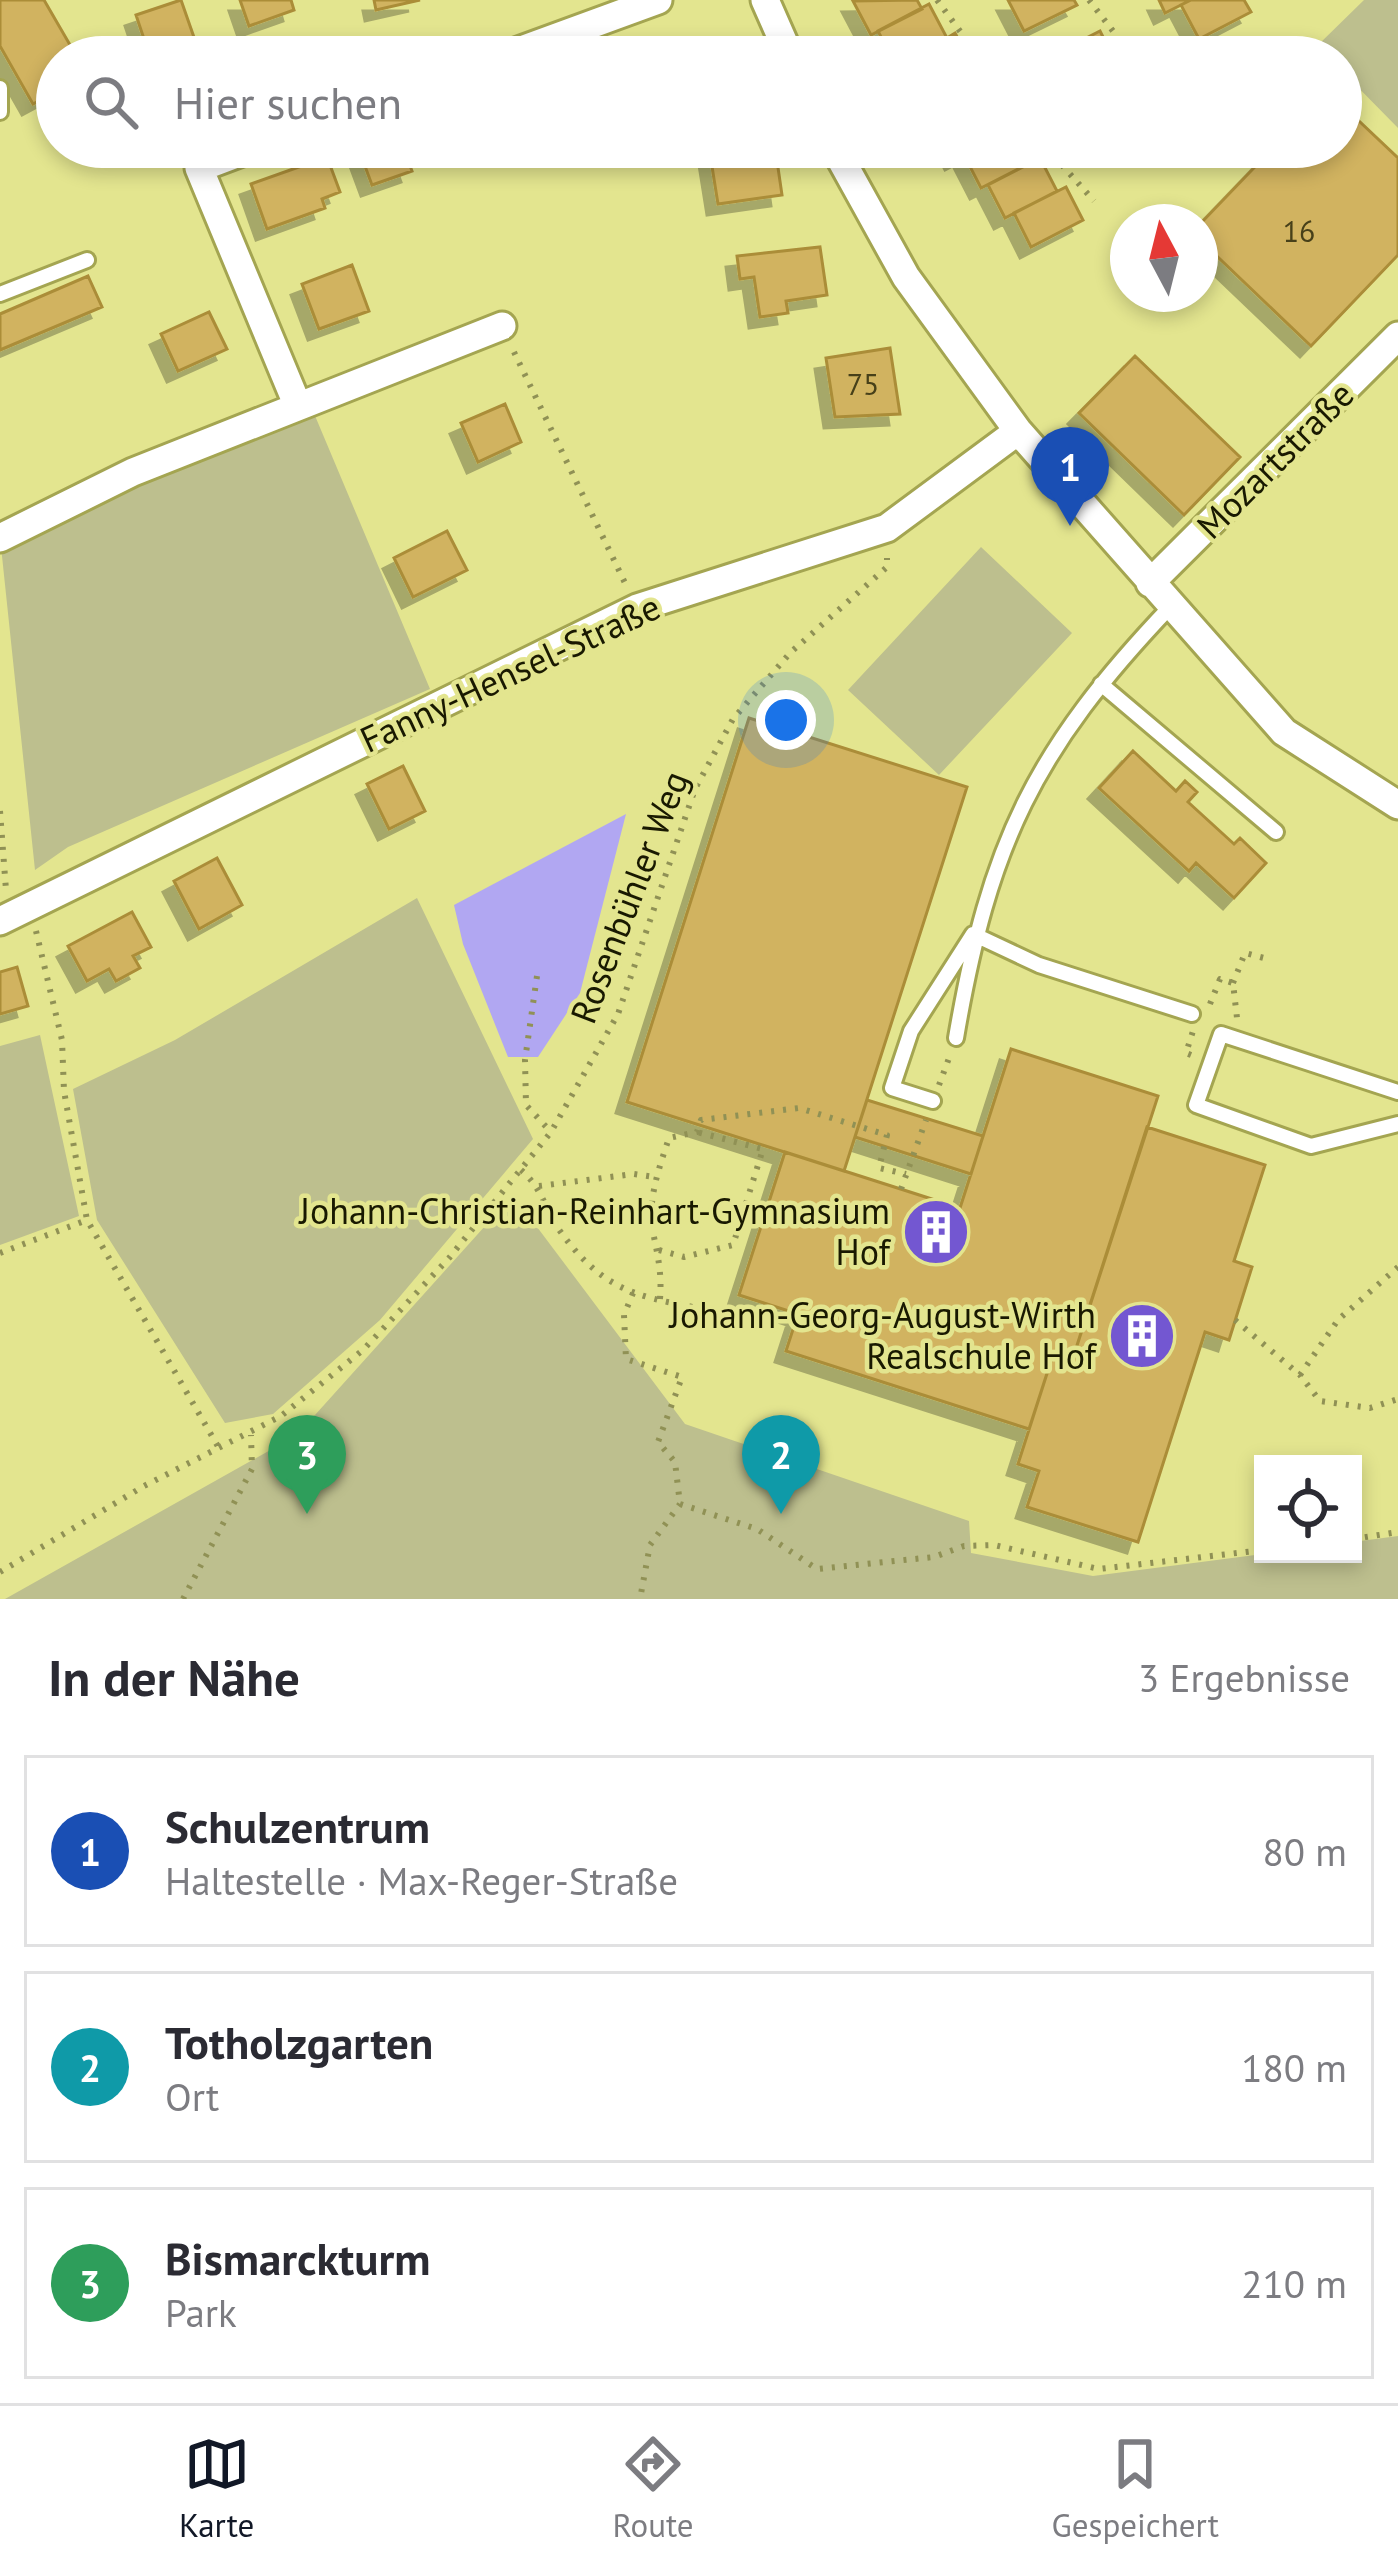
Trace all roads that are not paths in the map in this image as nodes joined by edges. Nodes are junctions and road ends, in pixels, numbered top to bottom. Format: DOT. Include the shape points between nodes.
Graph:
graph roads {
  1 [pos="658,0"];
  2 [pos="765,0"];
  3 [pos="559,36"];
  4 [pos="781,36"];
  5 [pos="0,88"];
  6 [pos="0,112"];
  7 [pos="199,168"];
  8 [pos="845,168"];
  9 [pos="87,260"];
  10 [pos="0,294"];
  11 [pos="502,326"];
  12 [pos="1398,336"];
  13 [pos="297,404"];
  14 [pos="1018,431"];
  15 [pos="0,538"];
  16 [pos="1150,583"];
  17 [pos="1170,607"];
  18 [pos="1101,684"];
  19 [pos="1398,805"];
  20 [pos="1276,832"];
  21 [pos="13,915"];
  22 [pos="974,934"];
  23 [pos="1192,1014"];
  24 [pos="956,1038"];
  25 [pos="1398,1092"];
  26 [pos="933,1101"];
  27 [pos="1398,1124"];
  1 -- 3 [label="street"];
  2 -- 4 [label="street"];
  5 -- 6 [label="lane"];
  7 -- 13 [label="street"];
  8 -- 14 [label="street" via="905,277"];
  9 -- 10 [label="lane"];
  11 -- 13 [label="street"];
  12 -- 16 [label="street, Mozartstraße"];
  13 -- 15 [label="street"];
  14 -- 16 [label="street"];
  14 -- 21 [label="street, Fanny-Hensel-Straße" via="887,528 637,608"];
  16 -- 17 [label="street"];
  17 -- 18 [label="lane"];
  17 -- 19 [label="street" via="1284,732"];
  18 -- 20 [label="lane"];
  18 -- 22 [label="lane" via="1042,761"];
  22 -- 23 [label="lane" via="1039,965"];
  22 -- 24 [label="lane"];
  22 -- 26 [label="lane" via="910,1031 892,1088"];
  25 -- 27 [label="lane" via="1222,1034 1196,1106 1311,1146"];
}
